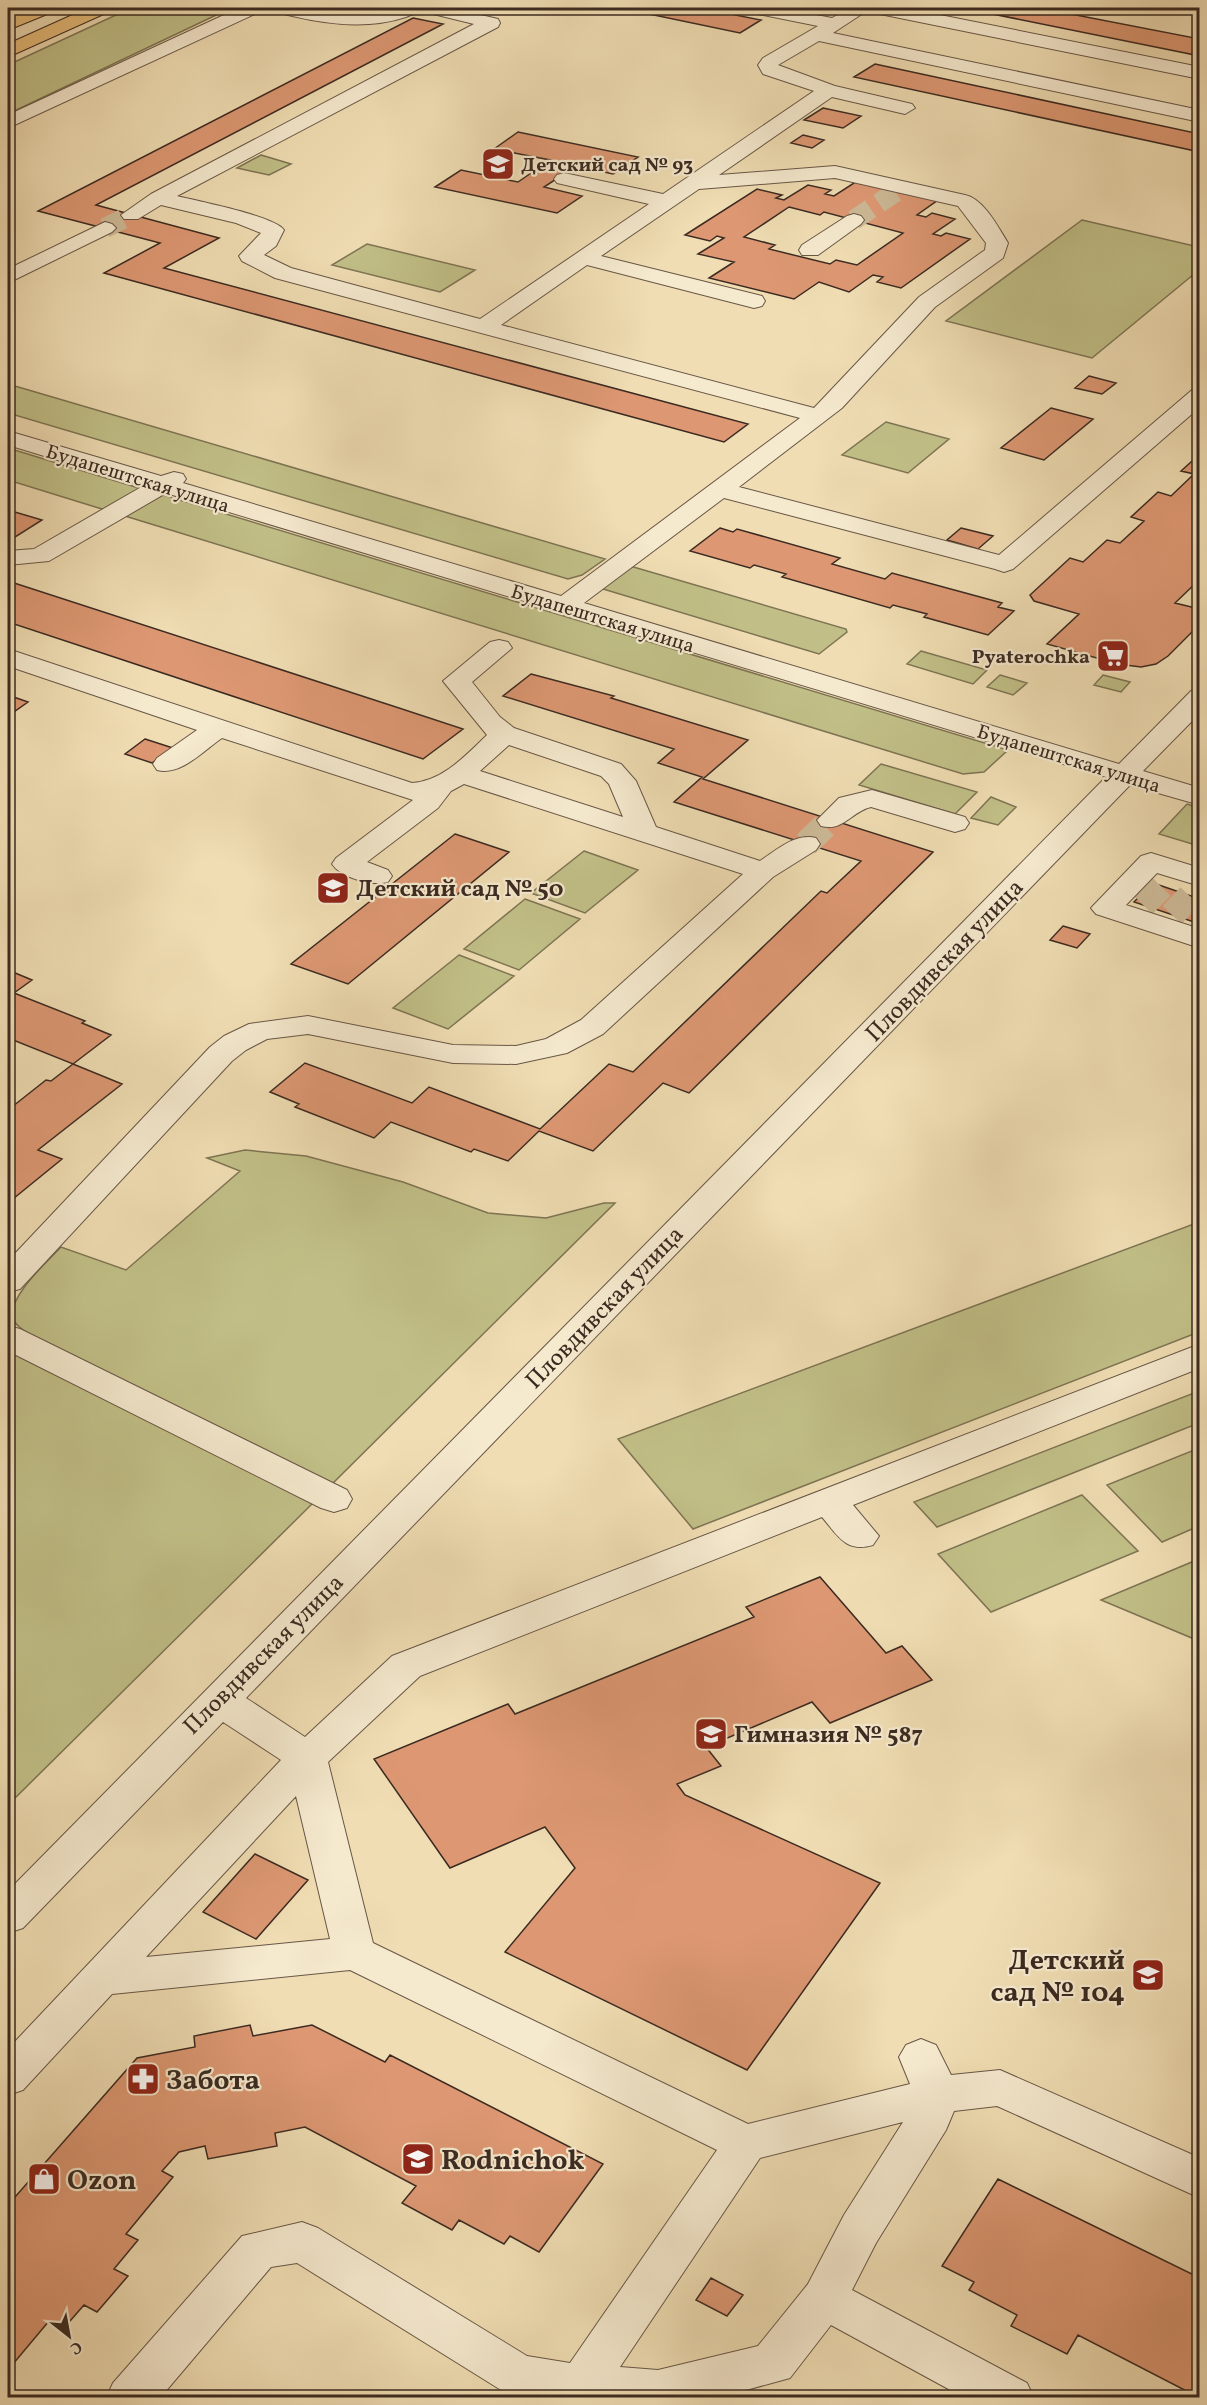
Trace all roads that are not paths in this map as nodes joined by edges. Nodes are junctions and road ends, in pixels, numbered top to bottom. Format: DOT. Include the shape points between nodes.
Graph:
graph roads {
  1 [pos="46,8"];
  2 [pos="102,8"];
  3 [pos="252,8"];
  4 [pos="282,8"];
  5 [pos="413,8"];
  6 [pos="432,8"];
  7 [pos="754,8"];
  8 [pos="862,8"];
  9 [pos="880,8"];
  10 [pos="914,15"];
  11 [pos="834,24"];
  12 [pos="8,25"];
  13 [pos="897,25"];
  14 [pos="816,35"];
  15 [pos="8,51"];
  16 [pos="1200,74"];
  17 [pos="829,90"];
  18 [pos="905,108"];
  19 [pos="1200,116"];
  20 [pos="8,122"];
  21 [pos="564,179"];
  22 [pos="692,183"];
  23 [pos="159,198"];
  24 [pos="666,201"];
  25 [pos="131,215"];
  26 [pos="854,220"];
  27 [pos="105,228"];
  28 [pos="810,250"];
  29 [pos="584,258"];
  30 [pos="11,272"];
  31 [pos="754,301"];
  32 [pos="486,325"];
  33 [pos="1200,395"];
  34 [pos="818,416"];
  35 [pos="8,421"];
  36 [pos="8,438"];
  37 [pos="173,479"];
  38 [pos="720,489"];
  39 [pos="8,558"];
  40 [pos="573,599"];
  41 [pos="499,648"];
  42 [pos="8,657"];
  43 [pos="1200,697"];
  44 [pos="216,729"];
  45 [pos="504,734"];
  46 [pos="167,764"];
  47 [pos="1132,767"];
  48 [pos="1200,777"];
  49 [pos="450,780"];
  50 [pos="1200,797"];
  51 [pos="831,820"];
  52 [pos="955,823"];
  53 [pos="644,832"];
  54 [pos="806,844"];
  55 [pos="763,871"];
  56 [pos="378,876"];
  57 [pos="8,1281"];
  58 [pos="8,1337"];
  59 [pos="1200,1355"];
  60 [pos="333,1499"];
  61 [pos="828,1500"];
  62 [pos="860,1536"];
  63 [pos="218,1699"];
  64 [pos="307,1758"];
  65 [pos="8,1917"];
  66 [pos="354,1953"];
  67 [pos="103,1978"];
  68 [pos="929,2076"];
  69 [pos="8,2077"];
  70 [pos="745,2143"];
  71 [pos="1198,2174"];
  72 [pos="824,2298"];
  73 [pos="581,2386"];
  74 [pos="130,2397"];
  75 [pos="1010,2397"];
  1 -- 12 [label="main road"];
  2 -- 15 [label="main road"];
  3 -- 20 [label="street"];
  4 -- 5 [label="street" via="348,21 370,20"];
  6 -- 23 [label="street" via="491,23"];
  7 -- 11 [label="street"];
  8 -- 11 [label="street"];
  9 -- 10 [label="street"];
  10 -- 13 [label="street"];
  10 -- 16 [label="street"];
  11 -- 14 [label="street"];
  14 -- 17 [label="street" via="768,65 779,75"];
  14 -- 19 [label="street"];
  17 -- 18 [label="street"];
  17 -- 22 [label="street"];
  21 -- 24 [label="street"];
  22 -- 24 [label="street"];
  22 -- 34 [label="street" via="835,172 965,201 997,243 995,253 927,302"];
  23 -- 25 [label="street"];
  23 -- 32 [label="street" via="273,230 268,241 250,256 283,273"];
  24 -- 29 [label="street"];
  26 -- 28 [label="street"];
  27 -- 30 [label="street"];
  29 -- 31 [label="street"];
  29 -- 32 [label="street"];
  32 -- 34 [label="street"];
  33 -- 38 [label="street" via="1004,564"];
  34 -- 38 [label="street"];
  35 -- 37 [label="street, Будапештская улица"];
  36 -- 37 [label="street, Будапештская улица"];
  37 -- 39 [label="street" via="40,556"];
  37 -- 40 [label="street, Будапештская улица"];
  38 -- 40 [label="street"];
  40 -- 47 [label="street, Будапештская улица"];
  41 -- 45 [label="street" via="456,681 494,728"];
  42 -- 44 [label="street"];
  43 -- 47 [label="street, Пловдивская улица"];
  44 -- 46 [label="street"];
  44 -- 49 [label="street" via="410,792 423,792"];
  45 -- 49 [label="street"];
  45 -- 53 [label="street" via="611,770 622,781"];
  47 -- 48 [label="street, Будапештская улица"];
  47 -- 50 [label="street, Будапештская улица"];
  47 -- 63 [label="street, Пловдивская улица"];
  49 -- 53 [label="street"];
  49 -- 56 [label="street" via="346,864"];
  51 -- 52 [label="street" via="849,804 872,798"];
  53 -- 55 [label="street"];
  54 -- 55 [label="street"];
  55 -- 57 [label="street" via="592,1027 556,1046 516,1055 463,1055 308,1025 276,1028 247,1037 221,1054"];
  58 -- 60 [label="street"];
  59 -- 61 [label="street"];
  61 -- 62 [label="street"];
  61 -- 64 [label="street" via="406,1666"];
  63 -- 64 [label="street"];
  63 -- 65 [label="street, Пловдивская улица"];
  64 -- 66 [label="street"];
  64 -- 67 [label="street"];
  66 -- 67 [label="street"];
  66 -- 70 [label="street"];
  67 -- 69 [label="street"];
  68 -- 70 [label="street"];
  68 -- 71 [label="street" via="1000,2088"];
  68 -- 72 [label="street" via="930,2117 860,2229"];
  70 -- 73 [label="street" via="717,2190"];
  72 -- 73 [label="street" via="773,2363 658,2391"];
  72 -- 75 [label="street"];
  73 -- 74 [label="street" via="518,2375 302,2242 258,2250"];
}
